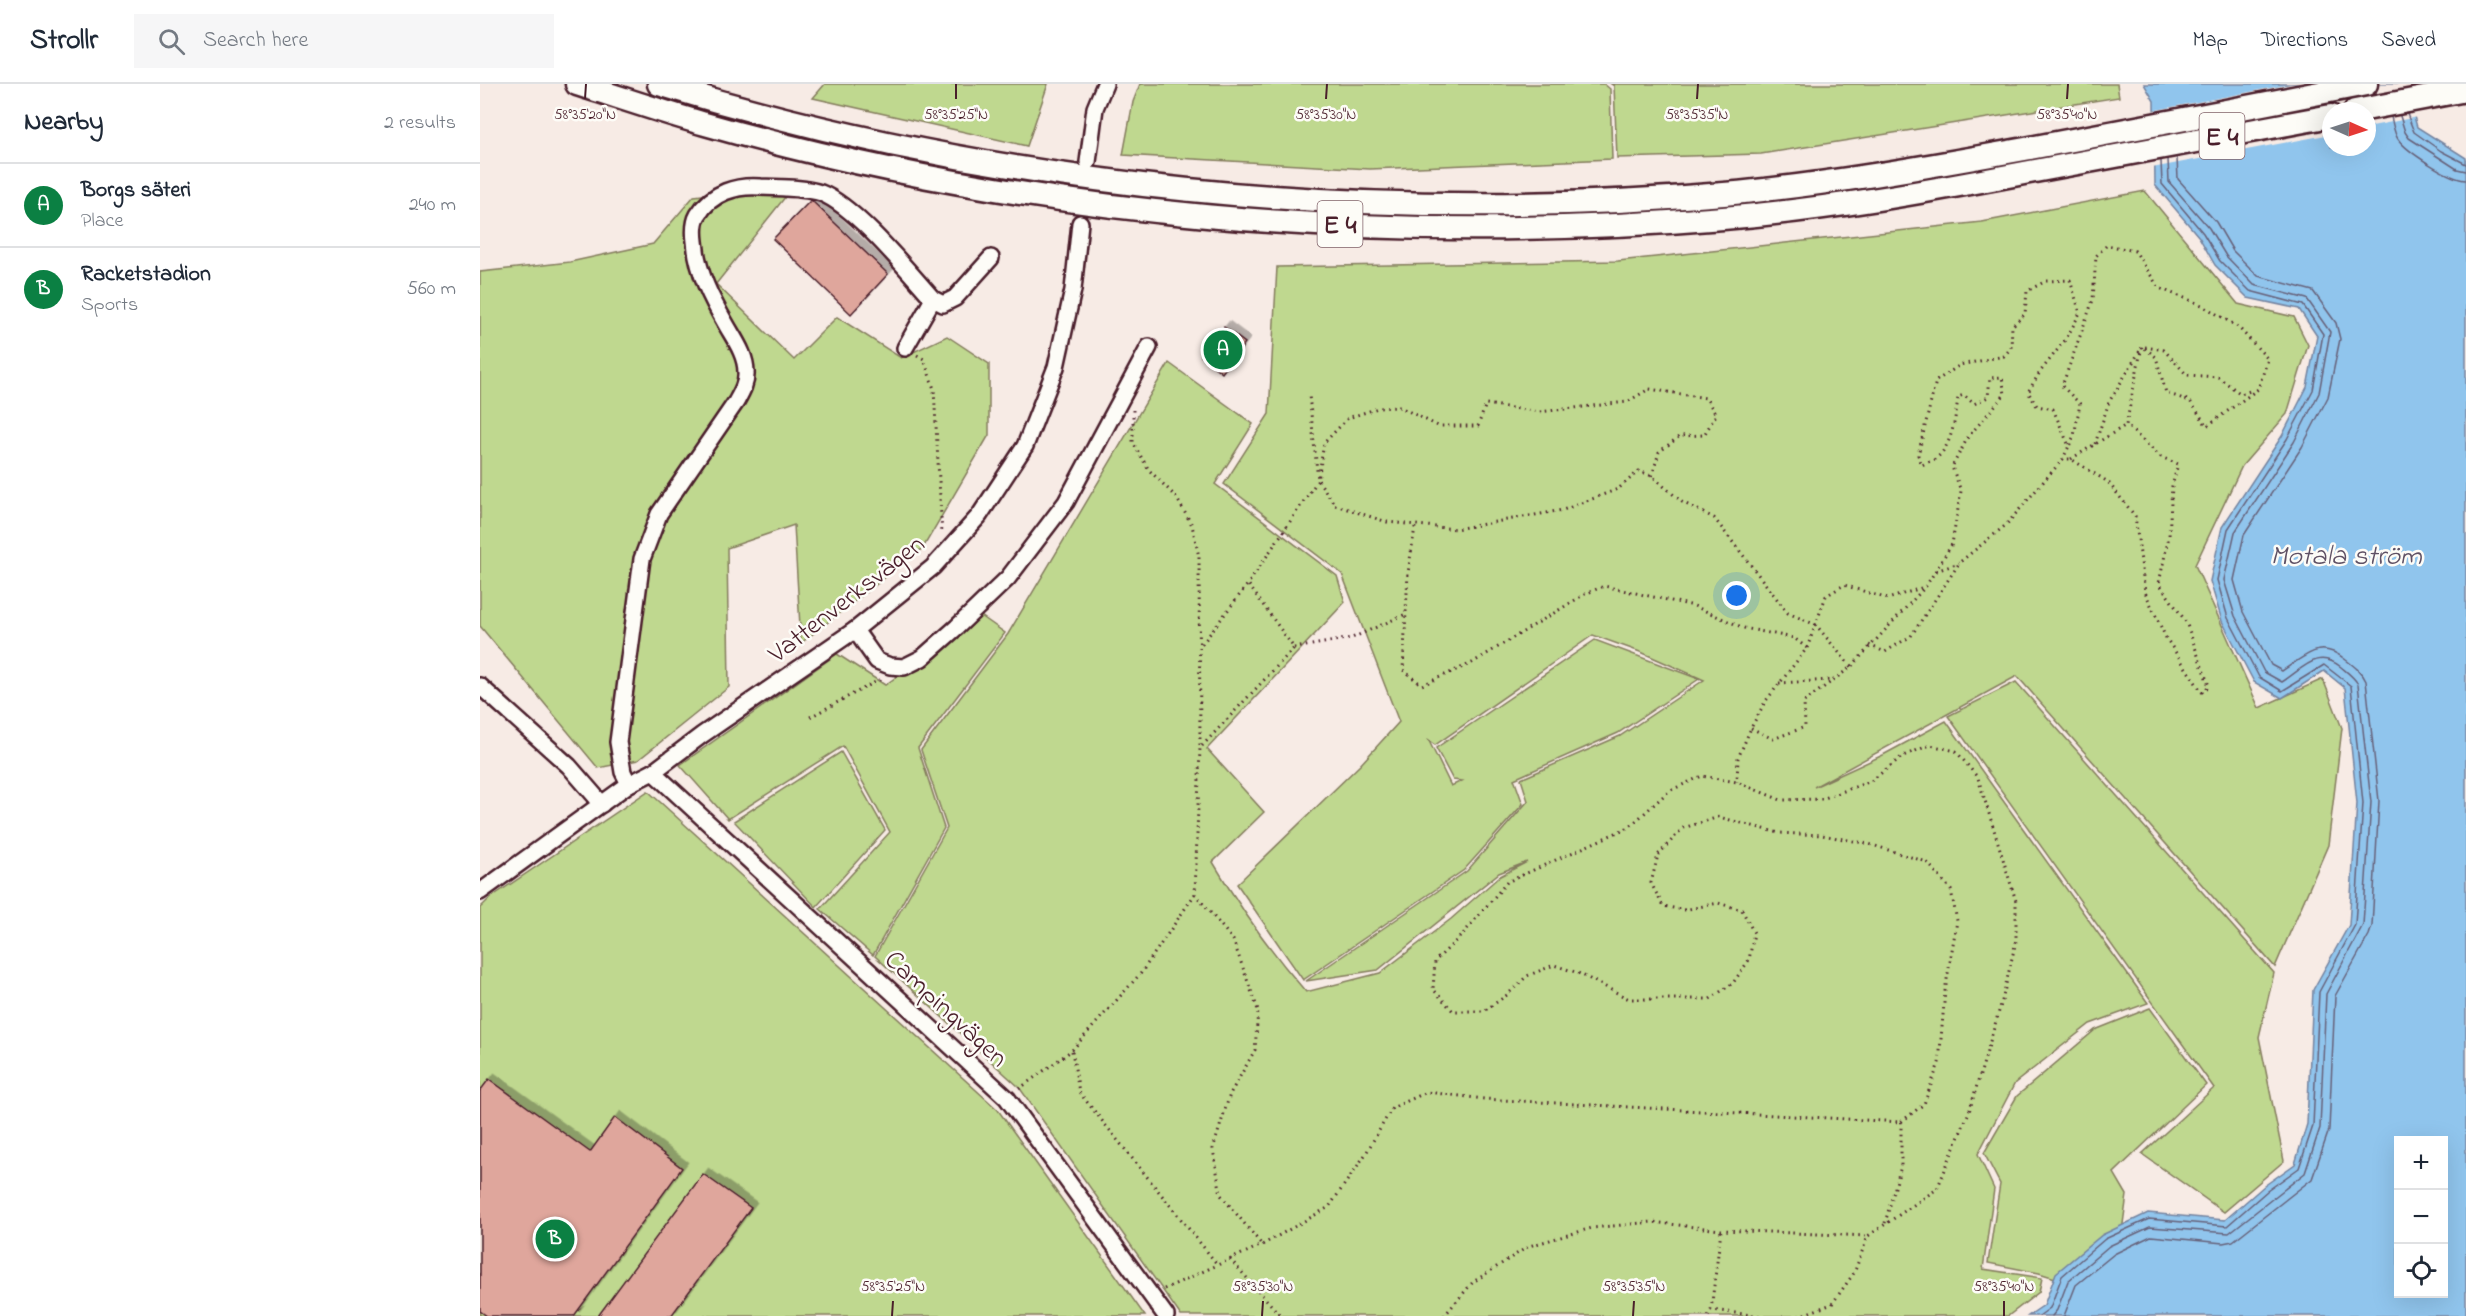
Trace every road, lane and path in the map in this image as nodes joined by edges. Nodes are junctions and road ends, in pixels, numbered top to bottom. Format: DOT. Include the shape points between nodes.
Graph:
graph roads {
  1 [pos="577,84"];
  2 [pos="659,84"];
  3 [pos="1105,84"];
  4 [pos="2366,84"];
  5 [pos="2463,91"];
  6 [pos="2376,107"];
  7 [pos="2322,118"];
  8 [pos="1088,162"];
  9 [pos="1080,223"];
  10 [pos="991,258"];
  11 [pos="933,299"];
  12 [pos="2142,346"];
  13 [pos="1149,347"];
  14 [pos="905,348"];
  15 [pos="2258,389"];
  16 [pos="1125,393"];
  17 [pos="1309,395"];
  18 [pos="2126,425"];
  19 [pos="2074,436"];
  20 [pos="2095,444"];
  21 [pos="2063,459"];
  22 [pos="2071,459"];
  23 [pos="1652,476"];
  24 [pos="1318,480"];
  25 [pos="1415,526"];
  26 [pos="943,556"];
  27 [pos="1960,562"];
  28 [pos="1935,571"];
  29 [pos="1248,584"];
  30 [pos="1926,586"];
  31 [pos="1407,614"];
  32 [pos="1816,625"];
  33 [pos="855,630"];
  34 [pos="1201,645"];
  35 [pos="1869,645"];
  36 [pos="1294,648"];
  37 [pos="1807,648"];
  38 [pos="1851,667"];
  39 [pos="904,668"];
  40 [pos="1833,680"];
  41 [pos="1779,683"];
  42 [pos="480,686"];
  43 [pos="810,717"];
  44 [pos="1751,728"];
  45 [pos="1200,747"];
  46 [pos="653,772"];
  47 [pos="1737,782"];
  48 [pos="629,784"];
  49 [pos="602,804"];
  50 [pos="480,892"];
  51 [pos="1195,894"];
  52 [pos="1072,1050"];
  53 [pos="1007,1098"];
  54 [pos="1901,1122"];
  55 [pos="1885,1223"];
  56 [pos="1721,1230"];
  57 [pos="1868,1236"];
  58 [pos="1262,1245"];
  59 [pos="1230,1259"];
  60 [pos="1217,1264"];
  61 [pos="1151,1295"];
  62 [pos="1711,1310"];
  63 [pos="1166,1316"];
  64 [pos="1281,1316"];
  65 [pos="1443,1316"];
  66 [pos="1708,1316"];
  67 [pos="1761,1316"];
  68 [pos="1799,1316"];
  1 -- 7 [label="highway, E 4" via="706,124 888,168 1039,196 1237,218 1426,227 1563,227 1724,218 1883,199"];
  2 -- 4 [label="highway, E 4" via="734,107 896,145 1047,172 1239,195 1427,204 1562,203 1724,194 1878,176"];
  3 -- 8 [label="street" via="1095,108"];
  5 -- 6 [label="highway"];
  9 -- 26 [label="street, Vattenverksvägen" via="1073,290 1056,367 1025,446 979,516"];
  10 -- 11 [label="street" via="955,298 943,304"];
  11 -- 14 [label="street"];
  11 -- 48 [label="street" via="851,211 821,193 750,186 722,192 697,216 696,258 703,280 740,347 747,373 736,402 659,514 642,560 618,742"];
  12 -- 15 [label="path" via="2164,350 2187,375 2218,377 2241,394"];
  12 -- 15 [label="path" via="2157,357 2166,393 2190,401 2207,426"];
  12 -- 18 [label="path"];
  12 -- 20 [label="path" via="2109,402"];
  13 -- 16 [label="street"];
  14 -- 26 [label="path" via="924,359 934,389"];
  15 -- 19 [label="path" via="2268,359 2238,327 2202,305 2159,288 2135,250 2107,245 2096,256 2093,300 2062,386 2080,404"];
  16 -- 34 [label="path" via="1134,402 1133,443 1149,470 1176,497 1192,525 1199,557"];
  16 -- 39 [label="street" via="1066,502 1008,578 922,658"];
  17 -- 24 [label="path"];
  18 -- 20 [label="path"];
  18 -- 22 [label="path" via="2162,457 2178,464 2159,584 2186,622 2209,686 2202,692 2166,638 2145,592 2134,516 2108,482"];
  19 -- 21 [label="path"];
  19 -- 28 [label="path" via="2069,446 2053,409 2037,406 2028,392 2080,313 2070,280 2046,281 2027,291 2025,314 2012,326 2011,348 2004,356 1960,364 1936,381 1918,455 1922,465 1937,458 1948,440 1958,397 1964,395 1974,404 1988,397 1990,378 2002,377 2005,394 1968,437 1952,467 1961,491 1952,544"];
  20 -- 22 [label="path"];
  21 -- 22 [label="path"];
  21 -- 27 [label="path" via="2006,525"];
  23 -- 24 [label="path" via="1659,452 1680,436 1704,435 1716,415 1706,398 1649,389 1627,402 1539,412 1486,404 1478,426 1438,426 1400,407 1378,408 1348,418 1324,443"];
  23 -- 25 [label="path" via="1638,471 1618,489 1563,510 1456,529"];
  23 -- 32 [label="path" via="1682,502 1714,518 1788,613"];
  24 -- 25 [label="path" via="1335,505 1387,522"];
  24 -- 29 [label="path"];
  25 -- 31 [label="path"];
  26 -- 33 [label="street, Vattenverksvägen"];
  27 -- 28 [label="path"];
  27 -- 35 [label="path" via="1911,636 1885,652"];
  28 -- 30 [label="path"];
  29 -- 34 [label="path"];
  29 -- 36 [label="path"];
  30 -- 32 [label="path" via="1888,599 1844,585 1826,596"];
  30 -- 35 [label="path"];
  31 -- 36 [label="path" via="1352,638"];
  31 -- 37 [label="path" via="1403,670 1422,685 1472,663 1604,586 1694,606 1744,628 1794,638"];
  32 -- 37 [label="path"];
  32 -- 38 [label="path"];
  33 -- 39 [label="street" via="877,661"];
  33 -- 46 [label="street, Vattenverksvägen"];
  34 -- 45 [label="path"];
  35 -- 38 [label="path"];
  36 -- 45 [label="path"];
  37 -- 41 [label="path"];
  38 -- 40 [label="path"];
  39 -- 43 [label="path"];
  40 -- 41 [label="path"];
  40 -- 44 [label="path" via="1804,702 1805,727 1773,739"];
  41 -- 44 [label="path"];
  42 -- 49 [label="street" via="575,772"];
  44 -- 47 [label="path" via="1738,758"];
  45 -- 51 [label="path"];
  46 -- 48 [label="street, Vattenverksvägen"];
  46 -- 53 [label="street, Campingvägen"];
  47 -- 54 [label="path" via="1702,776 1669,791 1629,827 1507,882 1464,934 1435,961 1433,989 1453,1011 1484,1011 1527,976 1554,965 1629,999 1710,999 1733,983 1749,960 1754,933 1742,910 1718,903 1684,909 1663,906 1650,883 1658,855 1683,828 1719,817 1779,833 1822,835 1869,844 1927,862 1951,890 1957,921 1945,991 1940,1062 1924,1104"];
  47 -- 55 [label="path" via="1780,801 1822,800 1871,781 1904,756 1930,745 1956,751 1978,778 2016,901 2016,941 1969,1112 1937,1189"];
  48 -- 49 [label="street, Vattenverksvägen"];
  49 -- 50 [label="street, Vattenverksvägen"];
  51 -- 52 [label="path" via="1142,973"];
  51 -- 58 [label="path" via="1233,940 1258,1010 1255,1050 1230,1094 1213,1149 1221,1195"];
  52 -- 53 [label="path"];
  52 -- 60 [label="path" via="1079,1092"];
  53 -- 61 [label="street, Campingvägen"];
  54 -- 55 [label="path" via="1901,1166"];
  54 -- 58 [label="path" via="1484,1099 1427,1092 1392,1108 1329,1207"];
  55 -- 57 [label="path"];
  56 -- 57 [label="path"];
  56 -- 62 [label="path"];
  56 -- 65 [label="path" via="1652,1222 1592,1228 1529,1246 1473,1282"];
  57 -- 68 [label="path" via="1854,1273 1832,1304"];
  58 -- 59 [label="path"];
  59 -- 60 [label="path"];
  59 -- 64 [label="path"];
  60 -- 61 [label="path"];
  61 -- 63 [label="street, Campingvägen"];
  62 -- 66 [label="path"];
  62 -- 67 [label="path"];
}
